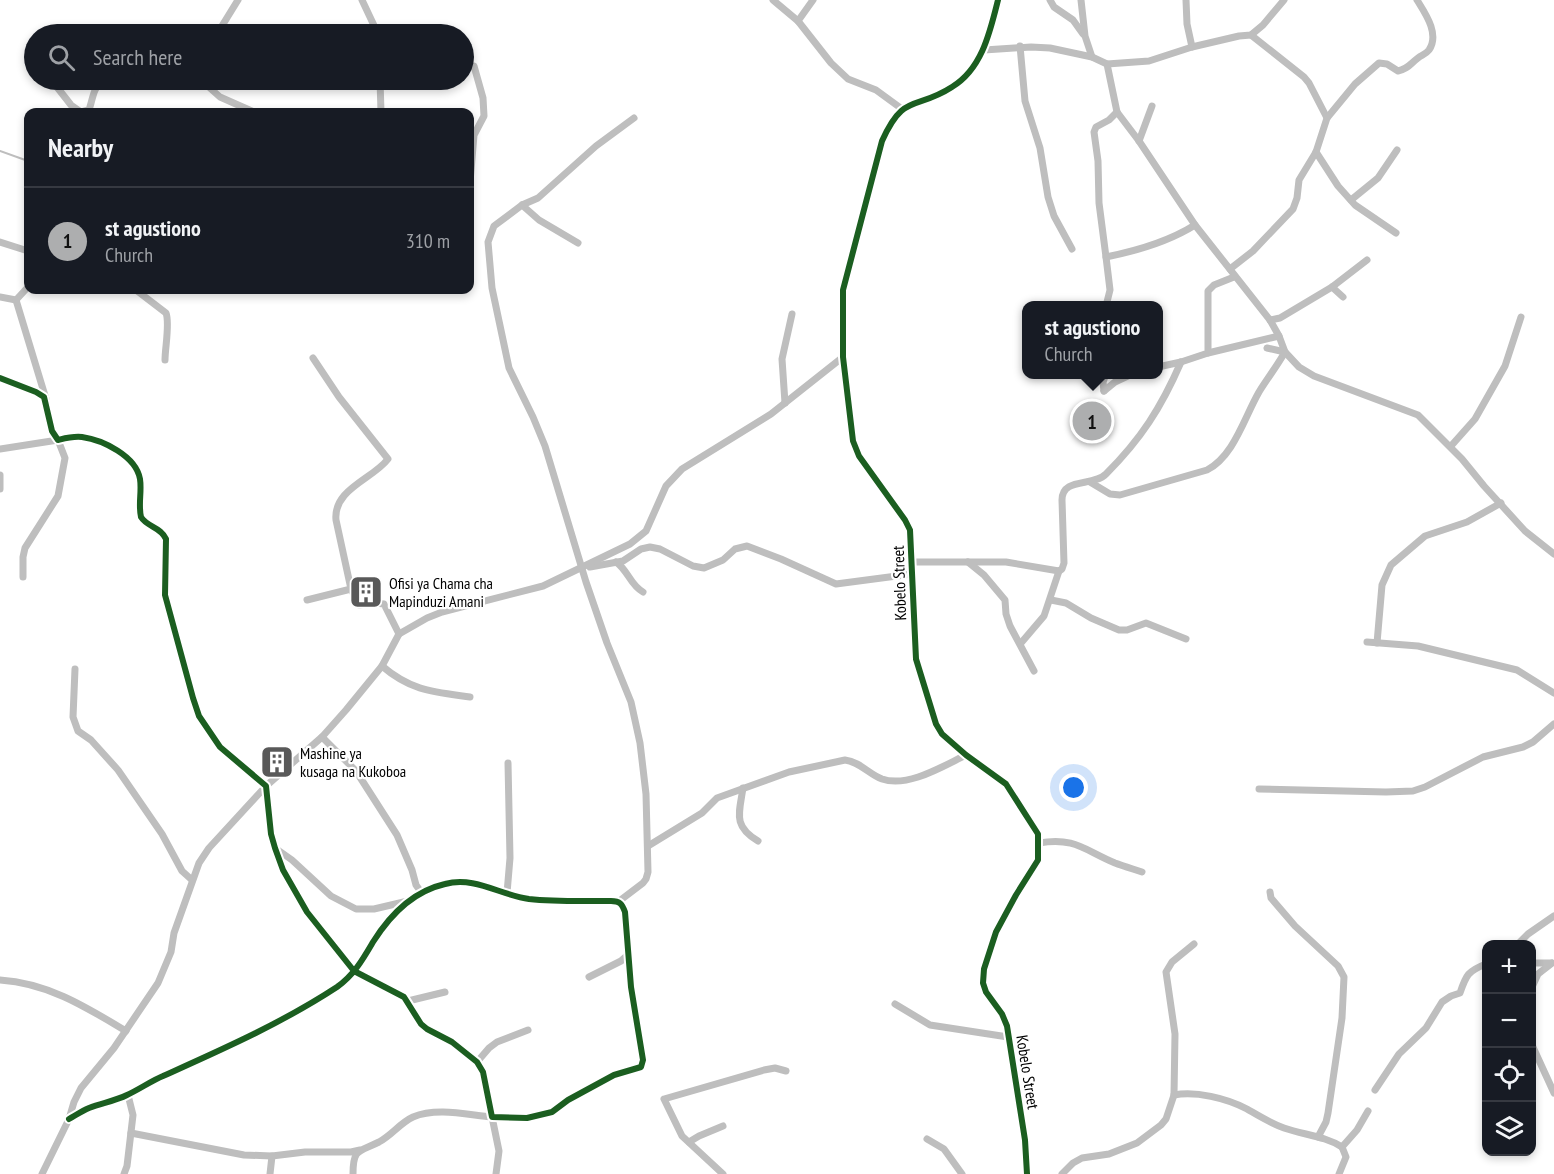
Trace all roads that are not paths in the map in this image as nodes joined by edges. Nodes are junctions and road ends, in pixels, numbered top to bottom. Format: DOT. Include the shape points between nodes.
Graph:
graph roads {
  1 [pos="238,0"];
  2 [pos="362,0"];
  3 [pos="773,0"];
  4 [pos="813,0"];
  5 [pos="998,0"];
  6 [pos="1050,0"];
  7 [pos="1081,0"];
  8 [pos="1186,0"];
  9 [pos="1284,0"];
  10 [pos="1417,0"];
  11 [pos="798,21"];
  12 [pos="223,24"];
  13 [pos="373,24"];
  14 [pos="1251,35"];
  15 [pos="1085,36"];
  16 [pos="1020,46"];
  17 [pos="1192,47"];
  18 [pos="984,51"];
  19 [pos="1092,57"];
  20 [pos="1107,63"];
  21 [pos="474,66"];
  22 [pos="59,90"];
  23 [pos="94,90"];
  24 [pos="212,90"];
  25 [pos="380,90"];
  26 [pos="1152,106"];
  27 [pos="75,108"];
  28 [pos="89,108"];
  29 [pos="245,108"];
  30 [pos="381,108"];
  31 [pos="902,109"];
  32 [pos="1117,112"];
  33 [pos="634,118"];
  34 [pos="1327,118"];
  35 [pos="474,135"];
  36 [pos="1139,141"];
  37 [pos="1397,150"];
  38 [pos="1316,152"];
  39 [pos="1351,200"];
  40 [pos="522,205"];
  41 [pos="1195,225"];
  42 [pos="1396,233"];
  43 [pos="0,242"];
  44 [pos="578,243"];
  45 [pos="1072,249"];
  46 [pos="24,250"];
  47 [pos="1106,257"];
  48 [pos="1367,260"];
  49 [pos="1230,269"];
  50 [pos="1234,277"];
  51 [pos="1332,286"];
  52 [pos="24,291"];
  53 [pos="141,294"];
  54 [pos="0,297"];
  55 [pos="1343,297"];
  56 [pos="16,300"];
  57 [pos="1107,301"];
  58 [pos="792,314"];
  59 [pos="1521,317"];
  60 [pos="1270,320"];
  61 [pos="1280,339"];
  62 [pos="1256,342"];
  63 [pos="1266,348"];
  64 [pos="1285,352"];
  65 [pos="1208,353"];
  66 [pos="843,357"];
  67 [pos="313,358"];
  68 [pos="165,360"];
  69 [pos="1181,362"];
  70 [pos="1163,366"];
  71 [pos="0,378"];
  72 [pos="1105,379"];
  73 [pos="1122,379"];
  74 [pos="46,401"];
  75 [pos="785,403"];
  76 [pos="58,441"];
  77 [pos="1450,446"];
  78 [pos="0,449"];
  79 [pos="0,475"];
  80 [pos="1090,482"];
  81 [pos="0,489"];
  82 [pos="1501,503"];
  83 [pos="1554,554"];
  84 [pos="616,562"];
  85 [pos="912,562"];
  86 [pos="968,562"];
  87 [pos="585,566"];
  88 [pos="1059,571"];
  89 [pos="912,574"];
  90 [pos="23,577"];
  91 [pos="351,589"];
  92 [pos="643,592"];
  93 [pos="307,600"];
  94 [pos="1051,600"];
  95 [pos="399,634"];
  96 [pos="1186,639"];
  97 [pos="1367,642"];
  98 [pos="1021,643"];
  99 [pos="1377,643"];
  100 [pos="382,666"];
  101 [pos="75,669"];
  102 [pos="1034,671"];
  103 [pos="1554,693"];
  104 [pos="470,697"];
  105 [pos="1554,724"];
  106 [pos="322,737"];
  107 [pos="966,755"];
  108 [pos="508,763"];
  109 [pos="266,786"];
  110 [pos="743,788"];
  111 [pos="1259,789"];
  112 [pos="758,841"];
  113 [pos="1039,843"];
  114 [pos="648,846"];
  115 [pos="274,848"];
  116 [pos="1142,872"];
  117 [pos="192,880"];
  118 [pos="421,892"];
  119 [pos="1270,892"];
  120 [pos="507,893"];
  121 [pos="408,901"];
  122 [pos="618,902"];
  123 [pos="1554,916"];
  124 [pos="1523,940"];
  125 [pos="1194,944"];
  126 [pos="629,954"];
  127 [pos="1553,962"];
  128 [pos="1536,963"];
  129 [pos="1482,966"];
  130 [pos="354,971"];
  131 [pos="589,977"];
  132 [pos="1536,978"];
  133 [pos="0,980"];
  134 [pos="445,992"];
  135 [pos="408,1001"];
  136 [pos="896,1004"];
  137 [pos="528,1030"];
  138 [pos="126,1031"];
  139 [pos="1008,1036"];
  140 [pos="1533,1048"];
  141 [pos="477,1062"];
  142 [pos="786,1071"];
  143 [pos="1375,1090"];
  144 [pos="1554,1093"];
  145 [pos="128,1095"];
  146 [pos="1174,1095"];
  147 [pos="1368,1111"];
  148 [pos="492,1117"];
  149 [pos="69,1119"];
  150 [pos="723,1126"];
  151 [pos="131,1133"];
  152 [pos="1318,1137"];
  153 [pos="927,1139"];
  154 [pos="689,1142"];
  155 [pos="1342,1148"];
  156 [pos="360,1150"];
  157 [pos="272,1156"];
  158 [pos="42,1174"];
  159 [pos="124,1174"];
  160 [pos="270,1174"];
  161 [pos="353,1174"];
  162 [pos="495,1174"];
  163 [pos="723,1174"];
  164 [pos="962,1174"];
  165 [pos="1027,1174"];
  166 [pos="1062,1174"];
  167 [pos="1339,1174"];
  1 -- 12 [label="street"];
  2 -- 13 [label="street"];
  3 -- 11 [label="street"];
  4 -- 11 [label="street"];
  5 -- 18 [label="street"];
  6 -- 15 [label="street"];
  7 -- 15 [label="street"];
  8 -- 17 [label="street"];
  9 -- 14 [label="street"];
  10 -- 34 [label="street" via="1430,22 1431,47 1403,70 1380,63 1355,84"];
  11 -- 31 [label="street" via="848,79 876,90"];
  14 -- 17 [label="street"];
  14 -- 34 [label="street" via="1304,77"];
  15 -- 19 [label="street"];
  16 -- 18 [label="street"];
  16 -- 19 [label="street"];
  16 -- 45 [label="street" via="1025,101 1040,148 1048,197"];
  17 -- 20 [label="street" via="1149,61"];
  18 -- 31 [label="street" via="953,87"];
  19 -- 20 [label="street"];
  20 -- 32 [label="street"];
  21 -- 35 [label="street" via="484,116"];
  22 -- 27 [label="street"];
  23 -- 28 [label="street"];
  24 -- 29 [label="street"];
  25 -- 30 [label="street"];
  26 -- 36 [label="street"];
  31 -- 66 [label="street, Kobelo Street" via="882,141 846,274"];
  32 -- 36 [label="street"];
  32 -- 47 [label="street" via="1094,132"];
  33 -- 40 [label="street" via="538,198"];
  34 -- 38 [label="street"];
  36 -- 41 [label="street"];
  37 -- 39 [label="street" via="1377,178"];
  38 -- 39 [label="street"];
  38 -- 49 [label="street" via="1299,180 1293,209"];
  39 -- 42 [label="street"];
  40 -- 44 [label="street"];
  40 -- 87 [label="street" via="494,226 488,242 492,288 509,368 533,417"];
  41 -- 47 [label="street" via="1153,244"];
  41 -- 49 [label="street"];
  43 -- 46 [label="street"];
  47 -- 57 [label="street"];
  48 -- 51 [label="street"];
  49 -- 50 [label="street"];
  50 -- 60 [label="street"];
  50 -- 65 [label="street" via="1208,291"];
  51 -- 55 [label="street"];
  51 -- 60 [label="street" via="1280,318"];
  52 -- 56 [label="street"];
  53 -- 68 [label="street" via="166,313"];
  54 -- 56 [label="street"];
  56 -- 74 [label="street"];
  58 -- 75 [label="street" via="782,359"];
  59 -- 77 [label="street" via="1505,366 1475,419"];
  60 -- 61 [label="street"];
  61 -- 62 [label="street"];
  61 -- 63 [label="street"];
  61 -- 64 [label="street"];
  62 -- 63 [label="street"];
  62 -- 65 [label="street"];
  63 -- 64 [label="street"];
  64 -- 77 [label="street" via="1314,376 1418,416"];
  64 -- 80 [label="street" via="1218,465 1120,495 1110,494"];
  65 -- 69 [label="street"];
  66 -- 75 [label="street"];
  66 -- 85 [label="street, Kobelo Street" via="853,441 859,456 905,520 911,535"];
  67 -- 91 [label="street" via="388,459 353,487 336,509"];
  69 -- 70 [label="street"];
  69 -- 80 [label="street" via="1149,425 1102,477"];
  71 -- 74 [label="street" via="41,394"];
  72 -- 73 [label="street" via="1104,391"];
  74 -- 76 [label="street"];
  75 -- 87 [label="street" via="682,469 666,486 646,531 630,544"];
  76 -- 78 [label="street"];
  76 -- 90 [label="street" via="65,458 58,496 25,548"];
  76 -- 109 [label="street" via="72,437 96,440 130,459 135,467 141,481 141,517 166,539 165,595 200,716 220,747"];
  77 -- 82 [label="street"];
  79 -- 81 [label="street"];
  80 -- 88 [label="street" via="1073,484 1064,491 1065,563"];
  82 -- 83 [label="street" via="1525,531"];
  82 -- 99 [label="street" via="1467,522 1425,536 1391,565 1382,585"];
  84 -- 87 [label="street"];
  84 -- 89 [label="street" via="650,547 704,568 747,546 836,584"];
  84 -- 92 [label="street"];
  85 -- 86 [label="street"];
  85 -- 89 [label="street, Kobelo Street"];
  86 -- 88 [label="street" via="1006,562"];
  86 -- 98 [label="street" via="999,590 1010,626"];
  87 -- 95 [label="street" via="543,586 442,612"];
  87 -- 114 [label="street" via="607,643 631,702 640,743"];
  88 -- 94 [label="street"];
  89 -- 107 [label="street, Kobelo Street" via="916,659 929,708 942,734"];
  91 -- 93 [label="street"];
  91 -- 95 [label="street" via="359,605 384,604"];
  94 -- 96 [label="street" via="1066,603 1119,630 1146,623"];
  94 -- 98 [label="street" via="1044,616"];
  95 -- 100 [label="street"];
  97 -- 99 [label="street"];
  98 -- 102 [label="street"];
  99 -- 103 [label="street" via="1418,646 1517,670"];
  100 -- 104 [label="street" via="410,685"];
  100 -- 106 [label="street"];
  101 -- 117 [label="street" via="73,717 78,731 118,770 182,871"];
  105 -- 111 [label="street" via="1523,747 1483,757 1413,791"];
  106 -- 109 [label="street"];
  106 -- 118 [label="street" via="357,771 397,835"];
  107 -- 110 [label="street" via="901,782 883,779 845,760 789,772"];
  107 -- 113 [label="street, Kobelo Street" via="1006,784 1038,834"];
  108 -- 120 [label="street"];
  109 -- 115 [label="street"];
  109 -- 117 [label="street" via="209,848"];
  110 -- 112 [label="street" via="740,824"];
  110 -- 114 [label="street" via="717,798 702,813"];
  113 -- 116 [label="street" via="1071,842"];
  113 -- 139 [label="street, Kobelo Street" via="1038,860 996,932 984,969 986,992 1002,1014"];
  114 -- 122 [label="street" via="646,879"];
  115 -- 121 [label="street" via="331,896 356,909"];
  115 -- 130 [label="street" via="307,912"];
  117 -- 138 [label="street" via="165,968"];
  118 -- 120 [label="street" via="463,882"];
  118 -- 121 [label="street"];
  119 -- 152 [label="street" via="1295,926 1344,976 1328,1113"];
  120 -- 122 [label="street" via="529,899"];
  121 -- 130 [label="street"];
  122 -- 126 [label="street" via="625,912"];
  123 -- 124 [label="street"];
  125 -- 146 [label="street" via="1166,972 1175,1034"];
  126 -- 131 [label="street"];
  126 -- 148 [label="street" via="643,1064 614,1075 552,1112 527,1118"];
  127 -- 128 [label="street"];
  127 -- 132 [label="street"];
  129 -- 143 [label="street" via="1466,976 1460,993 1442,1002 1426,1028 1399,1054"];
  130 -- 135 [label="street"];
  130 -- 145 [label="street" via="338,986 294,1013"];
  133 -- 138 [label="street" via="38,986 72,999"];
  134 -- 135 [label="street"];
  135 -- 141 [label="street" via="427,1029"];
  136 -- 139 [label="street" via="930,1025"];
  137 -- 141 [label="street" via="497,1042"];
  138 -- 149 [label="street" via="81,1088"];
  139 -- 165 [label="street, Kobelo Street"];
  140 -- 144 [label="street"];
  141 -- 148 [label="street" via="483,1072"];
  142 -- 154 [label="street" via="764,1070 664,1099 675,1124"];
  145 -- 149 [label="street" via="88,1108"];
  145 -- 151 [label="street" via="133,1112"];
  146 -- 152 [label="street" via="1188,1092 1211,1097"];
  146 -- 166 [label="street" via="1166,1119 1145,1138 1119,1151 1082,1158"];
  147 -- 155 [label="street"];
  148 -- 156 [label="street" via="429,1113 414,1117 379,1142"];
  148 -- 162 [label="street" via="499,1151"];
  149 -- 158 [label="street"];
  150 -- 154 [label="street"];
  151 -- 157 [label="street" via="244,1155"];
  151 -- 159 [label="street"];
  152 -- 155 [label="street"];
  153 -- 164 [label="street" via="944,1149"];
  154 -- 163 [label="street"];
  155 -- 167 [label="street" via="1346,1157"];
  156 -- 157 [label="street"];
  156 -- 161 [label="street" via="355,1155"];
  157 -- 160 [label="street"];
}
